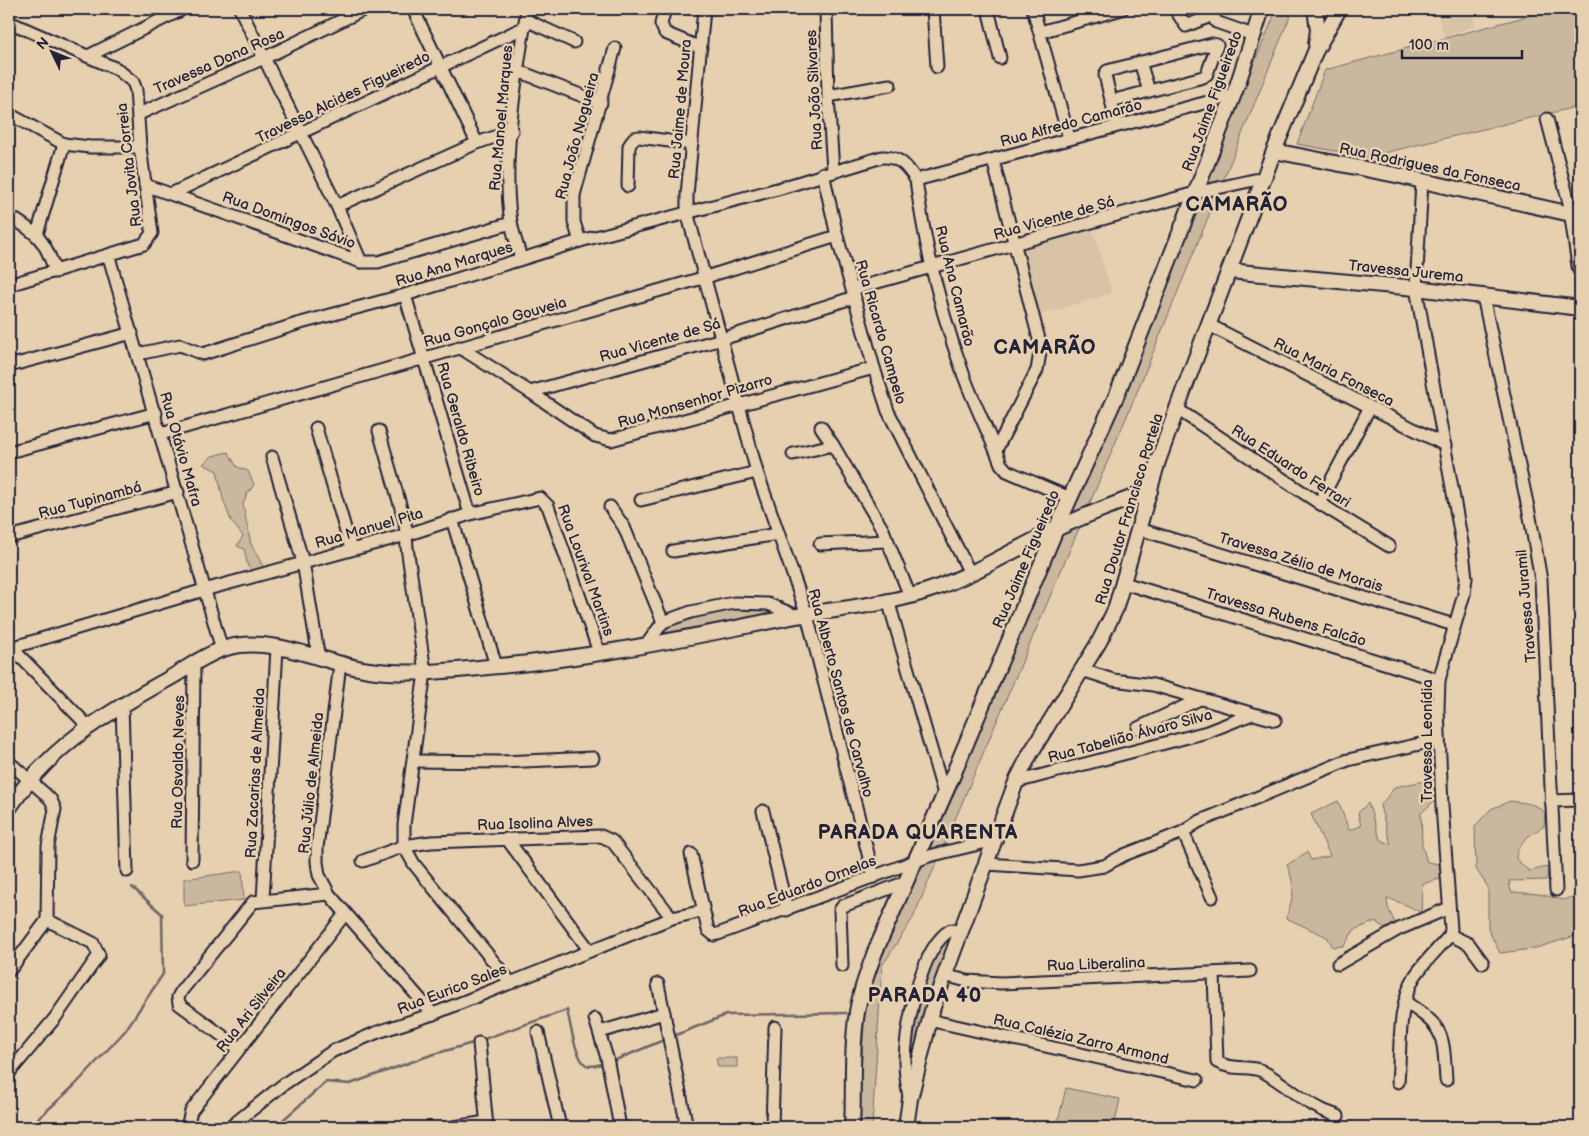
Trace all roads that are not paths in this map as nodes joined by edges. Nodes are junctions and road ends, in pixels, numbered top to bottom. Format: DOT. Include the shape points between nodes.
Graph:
graph roads {
  1 [pos="182,9"];
  2 [pos="240,9"];
  3 [pos="365,9"];
  4 [pos="413,9"];
  5 [pos="665,9"];
  6 [pos="704,9"];
  7 [pos="826,9"];
  8 [pos="933,9"];
  9 [pos="988,9"];
  10 [pos="1034,9"];
  11 [pos="1122,9"];
  12 [pos="1174,9"];
  13 [pos="1262,9"];
  14 [pos="1315,9"];
  15 [pos="1339,9"];
  16 [pos="526,19"];
  17 [pos="9,22"];
  18 [pos="1040,32"];
  19 [pos="1253,34"];
  20 [pos="574,42"];
  21 [pos="615,48"];
  22 [pos="701,48"];
  23 [pos="1315,52"];
  24 [pos="88,56"];
  25 [pos="264,58"];
  26 [pos="1000,58"];
  27 [pos="1140,62"];
  28 [pos="440,66"];
  29 [pos="937,67"];
  30 [pos="518,71"];
  31 [pos="890,85"];
  32 [pos="1149,92"];
  33 [pos="1234,95"];
  34 [pos="828,96"];
  35 [pos="1111,101"];
  36 [pos="600,103"];
  37 [pos="9,114"];
  38 [pos="138,114"];
  39 [pos="1547,119"];
  40 [pos="1117,125"];
  41 [pos="512,131"];
  42 [pos="301,135"];
  43 [pos="1069,138"];
  44 [pos="477,143"];
  45 [pos="64,144"];
  46 [pos="692,144"];
  47 [pos="140,147"];
  48 [pos="1274,152"];
  49 [pos="993,160"];
  50 [pos="828,172"];
  51 [pos="1263,178"];
  52 [pos="916,180"];
  53 [pos="1422,182"];
  54 [pos="145,185"];
  55 [pos="628,186"];
  56 [pos="174,193"];
  57 [pos="1195,194"];
  58 [pos="337,206"];
  59 [pos="688,212"];
  60 [pos="1576,215"];
  61 [pos="9,216"];
  62 [pos="511,223"];
  63 [pos="37,234"];
  64 [pos="837,236"];
  65 [pos="580,241"];
  66 [pos="1015,245"];
  67 [pos="109,257"];
  68 [pos="521,259"];
  69 [pos="361,262"];
  70 [pos="932,268"];
  71 [pos="1580,269"];
  72 [pos="1229,271"];
  73 [pos="55,272"];
  74 [pos="706,277"];
  75 [pos="9,285"];
  76 [pos="1416,288"];
  77 [pos="854,293"];
  78 [pos="406,295"];
  79 [pos="1483,296"];
  80 [pos="1580,308"];
  81 [pos="1209,325"];
  82 [pos="132,333"];
  83 [pos="722,339"];
  84 [pos="454,349"];
  85 [pos="138,354"];
  86 [pos="429,357"];
  87 [pos="9,366"];
  88 [pos="874,368"];
  89 [pos="530,392"];
  90 [pos="739,404"];
  91 [pos="1370,407"];
  92 [pos="1177,409"];
  93 [pos="156,413"];
  94 [pos="821,427"];
  95 [pos="316,428"];
  96 [pos="379,431"];
  97 [pos="161,434"];
  98 [pos="833,445"];
  99 [pos="1444,445"];
  100 [pos="996,450"];
  101 [pos="9,452"];
  102 [pos="792,454"];
  103 [pos="272,457"];
  104 [pos="757,472"];
  105 [pos="178,492"];
  106 [pos="1150,492"];
  107 [pos="1070,498"];
  108 [pos="543,500"];
  109 [pos="642,500"];
  110 [pos="1319,503"];
  111 [pos="610,507"];
  112 [pos="470,514"];
  113 [pos="452,519"];
  114 [pos="1056,529"];
  115 [pos="1139,529"];
  116 [pos="778,534"];
  117 [pos="406,535"];
  118 [pos="9,538"];
  119 [pos="888,541"];
  120 [pos="820,544"];
  121 [pos="1389,546"];
  122 [pos="351,548"];
  123 [pos="673,551"];
  124 [pos="304,562"];
  125 [pos="970,573"];
  126 [pos="1124,583"];
  127 [pos="204,590"];
  128 [pos="910,596"];
  129 [pos="888,600"];
  130 [pos="802,616"];
  131 [pos="664,622"];
  132 [pos="1454,624"];
  133 [pos="647,644"];
  134 [pos="10,646"];
  135 [pos="277,648"];
  136 [pos="222,650"];
  137 [pos="599,652"];
  138 [pos="319,659"];
  139 [pos="194,664"];
  140 [pos="340,664"];
  141 [pos="496,666"];
  142 [pos="1082,670"];
  143 [pos="425,672"];
  144 [pos="1439,680"];
  145 [pos="1200,699"];
  146 [pos="122,704"];
  147 [pos="1250,715"];
  148 [pos="1275,720"];
  149 [pos="88,726"];
  150 [pos="1138,728"];
  151 [pos="1438,740"];
  152 [pos="593,758"];
  153 [pos="414,761"];
  154 [pos="9,762"];
  155 [pos="27,780"];
  156 [pos="1016,782"];
  157 [pos="944,794"];
  158 [pos="1580,800"];
  159 [pos="1551,801"];
  160 [pos="9,808"];
  161 [pos="763,811"];
  162 [pos="1183,832"];
  163 [pos="507,839"];
  164 [pos="995,840"];
  165 [pos="404,846"];
  166 [pos="691,854"];
  167 [pos="192,860"];
  168 [pos="363,861"];
  169 [pos="916,861"];
  170 [pos="987,864"];
  171 [pos="126,871"];
  172 [pos="874,876"];
  173 [pos="906,882"];
  174 [pos="1556,890"];
  175 [pos="329,894"];
  176 [pos="1212,897"];
  177 [pos="263,900"];
  178 [pos="1449,908"];
  179 [pos="787,910"];
  180 [pos="703,911"];
  181 [pos="345,914"];
  182 [pos="672,918"];
  183 [pos="47,920"];
  184 [pos="960,932"];
  185 [pos="1450,935"];
  186 [pos="590,951"];
  187 [pos="1483,963"];
  188 [pos="1338,964"];
  189 [pos="842,966"];
  190 [pos="9,971"];
  191 [pos="1250,971"];
  192 [pos="1214,974"];
  193 [pos="944,975"];
  194 [pos="511,982"];
  195 [pos="658,984"];
  196 [pos="1404,1002"];
  197 [pos="664,1013"];
  198 [pos="433,1014"];
  199 [pos="595,1019"];
  200 [pos="929,1020"];
  201 [pos="775,1027"];
  202 [pos="538,1032"];
  203 [pos="600,1032"];
  204 [pos="479,1043"];
  205 [pos="239,1048"];
  206 [pos="9,1073"];
  207 [pos="1197,1080"];
  208 [pos="1446,1080"];
  209 [pos="1398,1082"];
  210 [pos="910,1099"];
  211 [pos="1338,1116"];
  212 [pos="487,1124"];
  213 [pos="187,1127"];
  214 [pos="230,1127"];
  215 [pos="453,1127"];
  216 [pos="560,1127"];
  217 [pos="620,1127"];
  218 [pos="687,1127"];
  219 [pos="772,1127"];
  220 [pos="852,1127"];
  221 [pos="906,1127"];
  1 -- 24 [label="street"];
  2 -- 25 [label="street"];
  3 -- 25 [label="street, Travessa Dona Rosa"];
  4 -- 28 [label="street"];
  5 -- 22 [label="street" via="661,24 664,33"];
  6 -- 22 [label="street, Rua Jaime de Moura"];
  7 -- 34 [label="street, Rua João Silvares"];
  8 -- 29 [label="street"];
  9 -- 26 [label="street"];
  10 -- 18 [label="street"];
  11 -- 18 [label="street"];
  12 -- 19 [label="street" via="1186,26 1213,15 1216,22"];
  13 -- 19 [label="main road, Rua Jaime Figueiredo"];
  14 -- 23 [label="main road" via="1318,30"];
  15 -- 23 [label="main road, Rua Doutor Francisco Portela"];
  16 -- 20 [label="street"];
  16 -- 28 [label="street, Travessa Alcides Figueiredo"];
  16 -- 30 [label="street, Rua Manoel Marques"];
  17 -- 24 [label="street, Rua Jovita Correia"];
  18 -- 43 [label="street"];
  19 -- 33 [label="main road, Rua Jaime Figueiredo"];
  21 -- 36 [label="street, Rua João Nogueira"];
  22 -- 46 [label="street, Rua Jaime de Moura"];
  23 -- 48 [label="main road, Rua Doutor Francisco Portela"];
  24 -- 38 [label="street, Rua Jovita Correia" via="117,69 133,82"];
  25 -- 38 [label="street, Travessa Dona Rosa"];
  25 -- 42 [label="street"];
  27 -- 32 [label="street"];
  27 -- 32 [label="street" via="1212,44 1217,47 1205,76"];
  27 -- 35 [label="street" via="1105,73"];
  28 -- 42 [label="street, Travessa Alcides Figueiredo"];
  28 -- 44 [label="street"];
  30 -- 36 [label="street"];
  30 -- 41 [label="street, Rua Manoel Marques"];
  31 -- 34 [label="street"];
  32 -- 35 [label="street"];
  33 -- 40 [label="street, Rua Alfredo Camarão"];
  33 -- 57 [label="main road, Rua Jaime Figueiredo"];
  34 -- 50 [label="street, Rua João Silvares"];
  35 -- 40 [label="street"];
  36 -- 65 [label="street, Rua João Nogueira" via="574,195 574,222"];
  37 -- 45 [label="street"];
  38 -- 47 [label="street, Rua Jovita Correia"];
  39 -- 60 [label="street"];
  40 -- 43 [label="street, Rua Alfredo Camarão"];
  41 -- 44 [label="street"];
  41 -- 62 [label="street, Rua Manoel Marques" via="508,172"];
  42 -- 56 [label="street, Travessa Alcides Figueiredo"];
  42 -- 58 [label="street"];
  43 -- 49 [label="street, Rua Alfredo Camarão"];
  44 -- 58 [label="street"];
  45 -- 47 [label="street"];
  45 -- 63 [label="street"];
  46 -- 55 [label="street" via="634,138 629,146"];
  46 -- 59 [label="street, Rua Jaime de Moura"];
  47 -- 54 [label="street, Rua Jovita Correia"];
  48 -- 51 [label="main road, Rua Doutor Francisco Portela"];
  48 -- 53 [label="main road, Rua Rodrigues da Fonseca"];
  49 -- 52 [label="street, Rua Alfredo Camarão"];
  49 -- 66 [label="street"];
  50 -- 52 [label="street" via="891,156 908,168"];
  50 -- 59 [label="street, Rua Ana Marques"];
  50 -- 64 [label="street, Rua Ricardo Campelo"];
  51 -- 57 [label="street, Rua Vicente de Sá"];
  51 -- 72 [label="main road, Rua Doutor Francisco Portela"];
  52 -- 70 [label="street, Rua Ana Camarão"];
  53 -- 60 [label="main road, Rua Rodrigues da Fonseca"];
  53 -- 76 [label="street, Travessa Leonídia"];
  54 -- 56 [label="street, Rua Domingos Sávio"];
  54 -- 67 [label="street, Rua Jovita Correia" via="152,233 144,244"];
  56 -- 69 [label="street, Rua Domingos Sávio"];
  57 -- 66 [label="street, Rua Vicente de Sá"];
  57 -- 107 [label="main road, Rua Jaime Figueiredo" via="1118,392"];
  58 -- 69 [label="street"];
  59 -- 65 [label="street, Rua Ana Marques"];
  59 -- 74 [label="street, Rua Jaime de Moura"];
  60 -- 71 [label="main road"];
  61 -- 63 [label="street"];
  62 -- 68 [label="street, Rua Manoel Marques"];
  62 -- 69 [label="street, Rua Domingos Sávio" via="378,262"];
  63 -- 73 [label="street" via="50,254"];
  64 -- 74 [label="street, Rua Gonçalo Gouveia"];
  64 -- 77 [label="street, Rua Ricardo Campelo"];
  65 -- 68 [label="street, Rua Ana Marques"];
  66 -- 70 [label="street, Rua Vicente de Sá"];
  66 -- 100 [label="street" via="1041,347 1037,370"];
  67 -- 73 [label="street"];
  67 -- 82 [label="street, Rua Otávio Mafra"];
  68 -- 78 [label="street, Rua Ana Marques"];
  70 -- 77 [label="street, Rua Vicente de Sá"];
  70 -- 100 [label="street, Rua Ana Camarão" via="964,376"];
  72 -- 76 [label="main road, Travessa Jurema"];
  72 -- 81 [label="main road, Rua Doutor Francisco Portela"];
  73 -- 75 [label="street"];
  74 -- 83 [label="street, Rua Alberto Santos de Carvalho"];
  74 -- 84 [label="street, Rua Gonçalo Gouveia"];
  76 -- 79 [label="main road, Travessa Jurema"];
  76 -- 99 [label="street, Travessa Leonídia"];
  77 -- 83 [label="street, Rua Vicente de Sá"];
  77 -- 88 [label="street, Rua Ricardo Campelo"];
  78 -- 85 [label="street, Rua Ana Marques" via="281,328 203,354 180,345"];
  78 -- 86 [label="street, Rua Geraldo Ribeiro"];
  79 -- 80 [label="main road, Travessa Jurema"];
  79 -- 159 [label="street, Travessa Juramil" via="1542,580"];
  81 -- 91 [label="street, Rua Maria Fonseca"];
  81 -- 92 [label="main road, Rua Doutor Francisco Portela"];
  82 -- 85 [label="street, Rua Otávio Mafra"];
  82 -- 87 [label="street"];
  83 -- 89 [label="street, Rua Vicente de Sá"];
  83 -- 90 [label="street, Rua Alberto Santos de Carvalho"];
  84 -- 86 [label="street, Rua Gonçalo Gouveia"];
  84 -- 89 [label="street, Rua Monsenhor Pizarro"];
  85 -- 93 [label="street, Rua Otávio Mafra"];
  86 -- 97 [label="street, Rua Gonçalo Gouveia"];
  86 -- 112 [label="street, Rua Geraldo Ribeiro"];
  88 -- 90 [label="street, Rua Monsenhor Pizarro"];
  88 -- 125 [label="street, Rua Ricardo Campelo" via="888,410"];
  89 -- 90 [label="street, Rua Monsenhor Pizarro" via="595,436 611,440"];
  90 -- 104 [label="street, Rua Alberto Santos de Carvalho"];
  91 -- 99 [label="street, Rua Maria Fonseca"];
  91 -- 110 [label="street"];
  92 -- 106 [label="main road, Rua Doutor Francisco Portela"];
  92 -- 110 [label="street, Rua Eduardo Ferrari"];
  93 -- 97 [label="street, Rua Otávio Mafra"];
  93 -- 101 [label="street"];
  94 -- 98 [label="street"];
  95 -- 122 [label="street"];
  96 -- 117 [label="street" via="403,512"];
  97 -- 105 [label="street, Rua Otávio Mafra"];
  98 -- 102 [label="street"];
  98 -- 119 [label="street"];
  99 -- 132 [label="street, Travessa Leonídia" via="1466,578"];
  100 -- 107 [label="street, Rua Ana Camarão" via="1007,471"];
  103 -- 124 [label="street"];
  104 -- 109 [label="street"];
  104 -- 116 [label="street, Rua Alberto Santos de Carvalho"];
  105 -- 118 [label="street, Rua Tupinambá"];
  105 -- 127 [label="street, Rua Otávio Mafra"];
  106 -- 114 [label="main road"];
  106 -- 115 [label="main road, Rua Doutor Francisco Portela"];
  107 -- 114 [label="main road, Rua Jaime Figueiredo"];
  108 -- 112 [label="street, Rua Manuel Pita" via="534,498"];
  108 -- 137 [label="street, Rua Lourival Martins" via="548,506"];
  110 -- 121 [label="street, Rua Eduardo Ferrari"];
  111 -- 131 [label="street" via="624,527"];
  112 -- 113 [label="street, Rua Manuel Pita"];
  113 -- 117 [label="street, Rua Manuel Pita"];
  113 -- 141 [label="street"];
  114 -- 125 [label="main road"];
  114 -- 157 [label="main road, Rua Jaime Figueiredo"];
  115 -- 126 [label="main road, Rua Doutor Francisco Portela"];
  115 -- 132 [label="street, Travessa Zélio de Morais"];
  116 -- 123 [label="street"];
  116 -- 130 [label="street, Rua Alberto Santos de Carvalho"];
  117 -- 122 [label="street, Rua Manuel Pita"];
  117 -- 143 [label="street"];
  119 -- 120 [label="street"];
  119 -- 128 [label="street"];
  122 -- 124 [label="street, Rua Manuel Pita"];
  124 -- 127 [label="street, Rua Manuel Pita"];
  124 -- 138 [label="street"];
  125 -- 128 [label="main road"];
  126 -- 142 [label="main road, Rua Doutor Francisco Portela" via="1109,623"];
  126 -- 144 [label="street, Travessa Rubens Falcão"];
  127 -- 134 [label="street, Rua Manuel Pita"];
  127 -- 136 [label="street, Rua Otávio Mafra"];
  128 -- 129 [label="main road"];
  129 -- 130 [label="main road"];
  129 -- 157 [label="street"];
  130 -- 131 [label="street" via="756,602 717,607"];
  130 -- 133 [label="main road"];
  130 -- 172 [label="street, Rua Alberto Santos de Carvalho"];
  131 -- 133 [label="street"];
  132 -- 144 [label="street, Travessa Leonídia"];
  133 -- 137 [label="main road"];
  134 -- 149 [label="street"];
  135 -- 136 [label="main road" via="244,644"];
  135 -- 138 [label="main road"];
  135 -- 177 [label="street, Rua Zacarias de Almeida"];
  136 -- 139 [label="main road"];
  137 -- 141 [label="main road"];
  138 -- 140 [label="main road"];
  139 -- 146 [label="main road"];
  139 -- 167 [label="street, Rua Osvaldo Neves"];
  140 -- 143 [label="main road" via="380,672"];
  140 -- 175 [label="street, Rua Júlio de Almeida" via="316,862"];
  141 -- 143 [label="main road"];
  142 -- 145 [label="street"];
  142 -- 156 [label="main road, Rua Doutor Francisco Portela" via="1046,726"];
  143 -- 153 [label="street"];
  144 -- 151 [label="street, Travessa Leonídia"];
  145 -- 147 [label="street"];
  145 -- 150 [label="street, Rua Tabelião Álvaro Silva"];
  146 -- 149 [label="main road"];
  146 -- 171 [label="street"];
  147 -- 148 [label="street"];
  147 -- 156 [label="street, Rua Tabelião Álvaro Silva" via="1207,732"];
  149 -- 155 [label="main road"];
  151 -- 162 [label="street" via="1326,768 1198,822"];
  151 -- 178 [label="street, Travessa Leonídia"];
  152 -- 153 [label="street"];
  153 -- 165 [label="street"];
  154 -- 155 [label="street"];
  155 -- 160 [label="main road"];
  155 -- 183 [label="street" via="51,800 55,810 48,846"];
  156 -- 164 [label="main road, Rua Doutor Francisco Portela"];
  157 -- 169 [label="main road, Rua Jaime Figueiredo"];
  158 -- 159 [label="street"];
  159 -- 174 [label="street, Travessa Juramil"];
  161 -- 179 [label="street"];
  162 -- 170 [label="street" via="1104,866 1078,870"];
  162 -- 176 [label="street"];
  163 -- 165 [label="street, Rua Isolina Alves"];
  163 -- 182 [label="street, Rua Isolina Alves" via="594,835 608,838"];
  163 -- 186 [label="street"];
  164 -- 169 [label="street, Rua Eduardo Ornelas"];
  164 -- 170 [label="main road, Rua Doutor Francisco Portela"];
  165 -- 168 [label="street, Rua Isolina Alves"];
  165 -- 194 [label="street" via="414,864"];
  166 -- 180 [label="street"];
  169 -- 172 [label="street, Rua Eduardo Ornelas"];
  169 -- 173 [label="main road, Rua Jaime Figueiredo"];
  170 -- 184 [label="main road, Rua Doutor Francisco Portela"];
  172 -- 179 [label="street, Rua Eduardo Ornelas"];
  173 -- 189 [label="street" via="843,906 840,910"];
  173 -- 220 [label="main road, Rua Jaime Figueiredo" via="875,952 860,998 854,1040"];
  175 -- 177 [label="street"];
  175 -- 181 [label="street, Rua Júlio de Almeida"];
  177 -- 205 [label="street" via="249,906 178,997 179,1004"];
  178 -- 185 [label="street, Travessa Leonídia"];
  178 -- 188 [label="street" via="1399,929"];
  179 -- 180 [label="street, Rua Eduardo Ornelas" via="714,935 708,930"];
  180 -- 182 [label="street, Rua Eurico Sales"];
  181 -- 198 [label="street, Rua Júlio de Almeida"];
  181 -- 205 [label="street, Rua Ari Silveira"];
  182 -- 186 [label="street, Rua Eurico Sales"];
  183 -- 190 [label="street"];
  183 -- 206 [label="street" via="93,943 99,955 55,1018"];
  184 -- 193 [label="main road, Rua Doutor Francisco Portela"];
  184 -- 210 [label="street" via="950,930 941,939 921,975 911,1009 906,1049"];
  185 -- 187 [label="street" via="1469,944"];
  185 -- 196 [label="street" via="1414,978"];
  186 -- 194 [label="street, Rua Eurico Sales"];
  191 -- 192 [label="street, Rua Liberalina"];
  192 -- 193 [label="street, Rua Liberalina" via="1001,983 967,981"];
  192 -- 211 [label="street" via="1217,1062 1226,1067 1260,1070 1311,1106"];
  193 -- 200 [label="main road, Rua Doutor Francisco Portela"];
  194 -- 198 [label="street, Rua Eurico Sales"];
  195 -- 197 [label="street"];
  196 -- 208 [label="street" via="1427,1016 1440,1032 1444,1042"];
  196 -- 209 [label="street"];
  197 -- 203 [label="street"];
  197 -- 218 [label="street"];
  198 -- 214 [label="street, Rua Eurico Sales" via="333,1051 284,1084"];
  199 -- 203 [label="street"];
  200 -- 207 [label="street, Rua Calézia Zarro Armond"];
  200 -- 210 [label="main road, Rua Doutor Francisco Portela"];
  201 -- 219 [label="street"];
  202 -- 216 [label="street"];
  203 -- 217 [label="street"];
  204 -- 212 [label="street"];
  205 -- 213 [label="street, Rua Ari Silveira" via="191,1112"];
  210 -- 221 [label="main road, Rua Doutor Francisco Portela"];
  212 -- 215 [label="street"];
}
